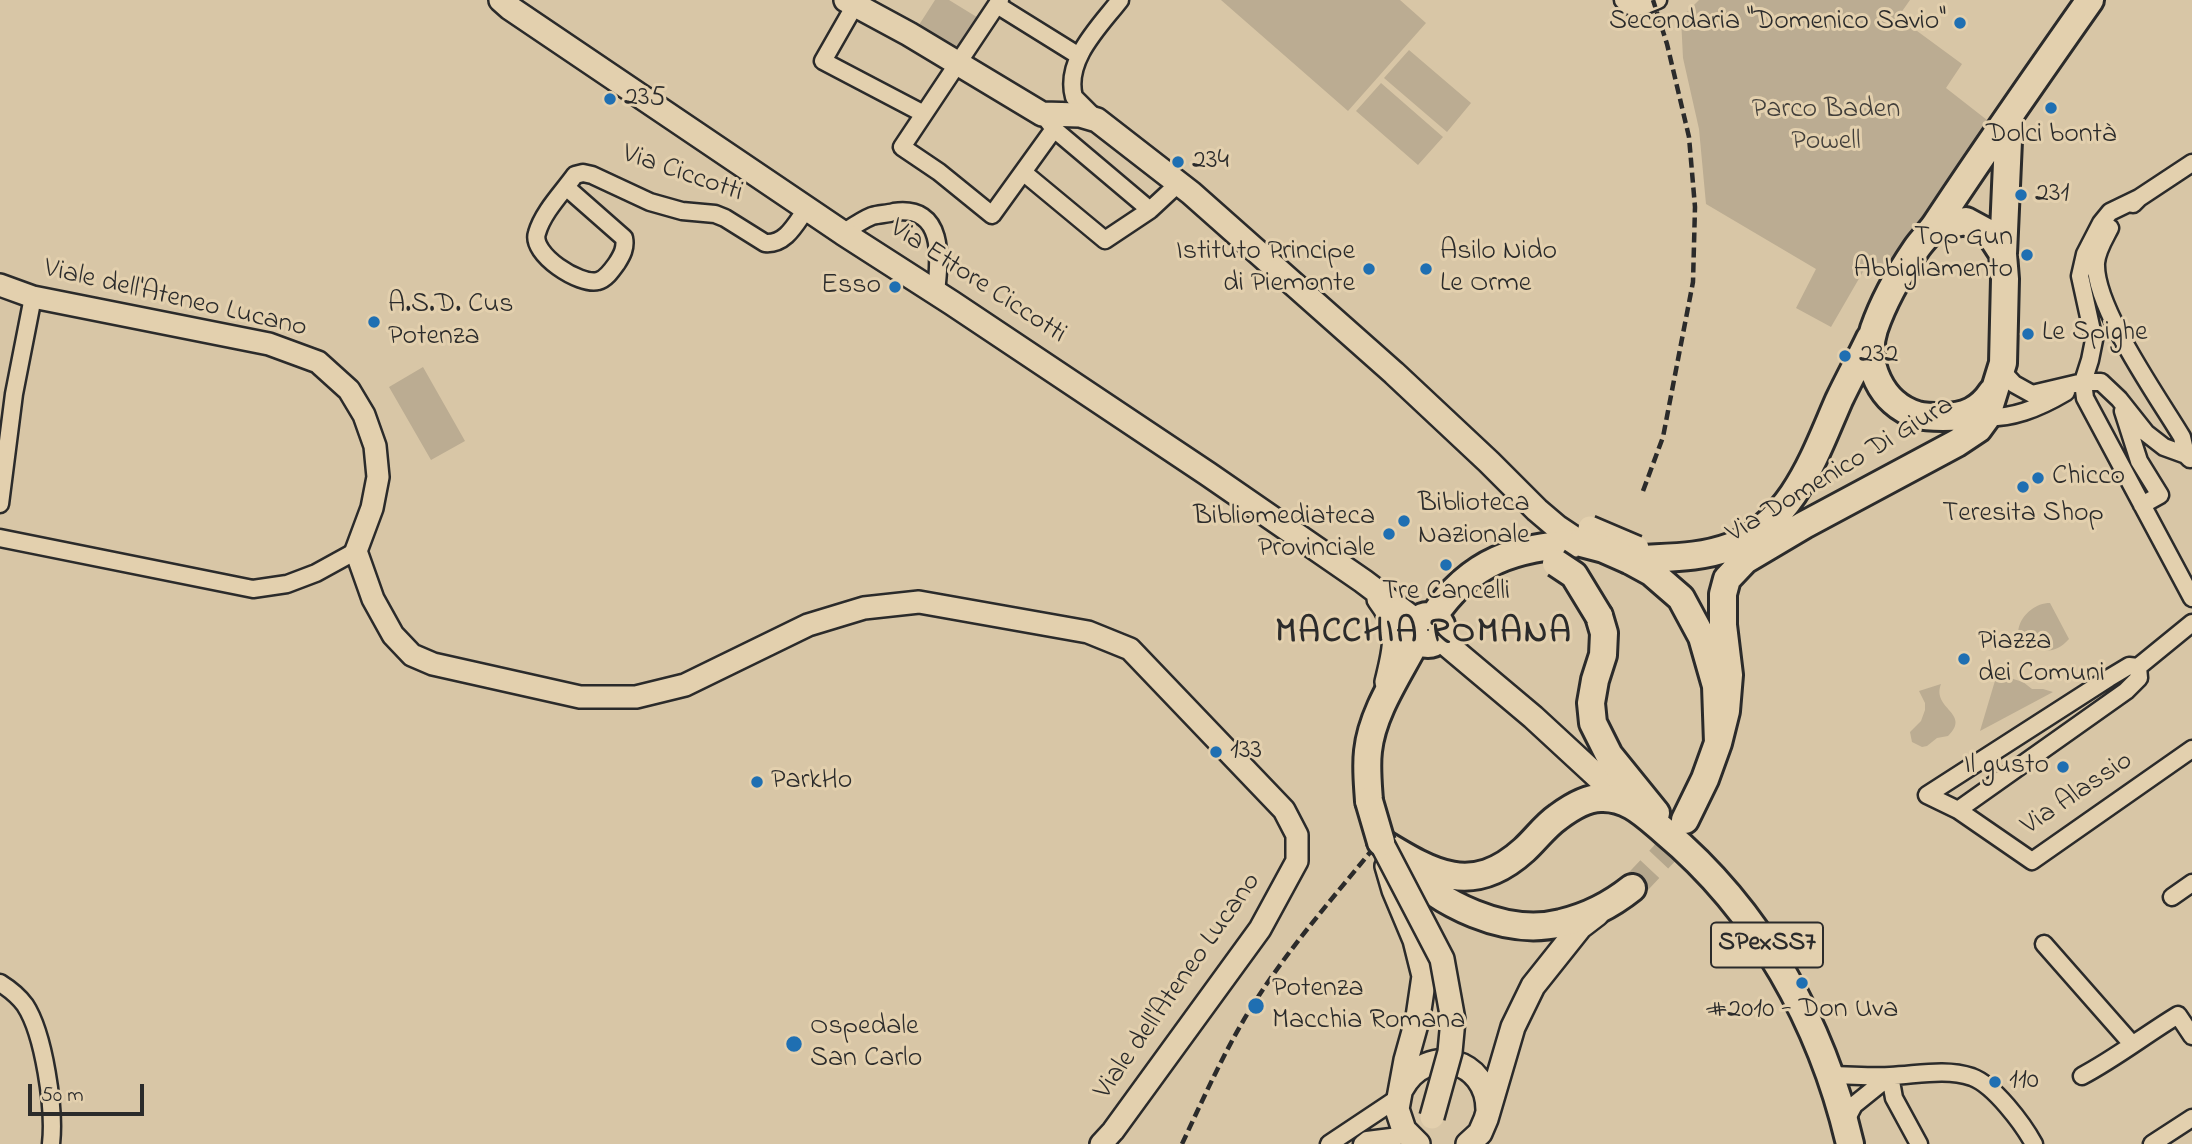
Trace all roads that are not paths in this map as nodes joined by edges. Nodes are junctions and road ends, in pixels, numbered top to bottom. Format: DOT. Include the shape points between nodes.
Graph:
graph roads {
  1 [pos="501,0"];
  2 [pos="1120,0"];
  3 [pos="1623,0"];
  4 [pos="1658,0"];
  5 [pos="2090,0"];
  6 [pos="850,3"];
  7 [pos="998,3"];
  8 [pos="1079,56"];
  9 [pos="958,62"];
  10 [pos="924,114"];
  11 [pos="2009,118"];
  12 [pos="1097,120"];
  13 [pos="1048,122"];
  14 [pos="2192,163"];
  15 [pos="1023,172"];
  16 [pos="1179,183"];
  17 [pos="566,187"];
  18 [pos="2139,198"];
  19 [pos="807,208"];
  20 [pos="1150,210"];
  21 [pos="1934,227"];
  22 [pos="843,233"];
  23 [pos="2003,254"];
  24 [pos="0,285"];
  25 [pos="936,292"];
  26 [pos="33,297"];
  27 [pos="1873,333"];
  28 [pos="1998,379"];
  29 [pos="2083,382"];
  30 [pos="2119,399"];
  31 [pos="1975,417"];
  32 [pos="2189,458"];
  33 [pos="0,504"];
  34 [pos="2142,505"];
  35 [pos="1586,536"];
  36 [pos="0,538"];
  37 [pos="1526,550"];
  38 [pos="356,551"];
  39 [pos="1633,554"];
  40 [pos="1363,581"];
  41 [pos="2192,598"];
  42 [pos="2192,623"];
  43 [pos="1426,629"];
  44 [pos="2138,667"];
  45 [pos="1381,708"];
  46 [pos="1718,743"];
  47 [pos="2192,749"];
  48 [pos="1629,802"];
  49 [pos="1958,810"];
  50 [pos="1681,831"];
  51 [pos="1381,842"];
  52 [pos="2192,883"];
  53 [pos="1623,895"];
  54 [pos="2172,897"];
  55 [pos="2044,944"];
  56 [pos="0,983"];
  57 [pos="2192,1036"];
  58 [pos="2132,1044"];
  59 [pos="1830,1075"];
  60 [pos="1890,1076"];
  61 [pos="2082,1076"];
  62 [pos="1400,1093"];
  63 [pos="2192,1118"];
  64 [pos="1910,1127"];
  65 [pos="1848,1133"];
  66 [pos="1478,1135"];
  67 [pos="1417,1141"];
  68 [pos="51,1144"];
  69 [pos="1101,1144"];
  70 [pos="1329,1144"];
  71 [pos="1362,1144"];
  72 [pos="1910,1144"];
  73 [pos="1920,1144"];
  74 [pos="2034,1144"];
  75 [pos="2152,1144"];
  1 -- 19 [label="main road, Via Ettore Ciccotti / SPexSS7"];
  2 -- 8 [label="street"];
  3 -- 4 [label="street" via="1635,8"];
  5 -- 11 [label="main road, Via Domenico Di Giura"];
  6 -- 9 [label="main road"];
  6 -- 10 [label="street" via="823,61"];
  7 -- 8 [label="street"];
  7 -- 9 [label="street"];
  8 -- 12 [label="street" via="1074,97"];
  9 -- 10 [label="street"];
  9 -- 13 [label="main road"];
  10 -- 15 [label="street" via="902,147 992,215"];
  11 -- 21 [label="main road, Via Domenico Di Giura"];
  11 -- 23 [label="main road, Via Domenico Di Giura"];
  12 -- 13 [label="main road" via="1080,115"];
  12 -- 16 [label="main road"];
  13 -- 15 [label="street"];
  13 -- 20 [label="street"];
  14 -- 18 [label="street"];
  15 -- 20 [label="street" via="1105,240"];
  16 -- 20 [label="street"];
  16 -- 35 [label="main road" via="1394,373 1537,510 1557,527"];
  17 -- 17 [label="street" via="545,216 537,245 548,260 574,276 601,281 621,256 624,238"];
  17 -- 19 [label="street, Via Ciccotti" via="575,175 583,173 650,202 715,214 772,244 786,237"];
  18 -- 29 [label="street" via="2110,212 2085,254 2080,276 2094,340"];
  18 -- 32 [label="street" via="2106,235 2096,259 2097,276 2112,319 2182,437"];
  19 -- 22 [label="main road, Via Ettore Ciccotti / SPexSS7"];
  21 -- 23 [label="main road" via="1966,221 1990,234"];
  21 -- 27 [label="main road, Via Domenico Di Giura" via="1917,246 1884,302"];
  22 -- 25 [label="main road, Via Ettore Ciccotti / SPexSS7"];
  22 -- 25 [label="street" via="873,216 905,211 925,217 935,230"];
  23 -- 28 [label="main road, Via Domenico Di Giura" via="2005,338"];
  24 -- 26 [label="street, Viale dell'Ateneo Lucano"];
  25 -- 40 [label="main road, Via Ettore Ciccotti / SPexSS7"];
  26 -- 33 [label="street"];
  26 -- 38 [label="street, Viale dell'Ateneo Lucano" via="269,344 318,362 349,390 365,415 375,446 378,477"];
  27 -- 31 [label="main road, Via Domenico Di Giura" via="1873,372 1894,403 1919,416"];
  27 -- 39 [label="main road" via="1808,472 1786,506 1766,526 1728,547 1687,556"];
  28 -- 29 [label="street" via="2032,394"];
  28 -- 31 [label="main road, Via Domenico Di Giura"];
  29 -- 30 [label="street" via="2101,382"];
  29 -- 31 [label="street, Via Domenico Di Giura" via="2035,409 2009,417"];
  29 -- 34 [label="street" via="2085,398"];
  30 -- 32 [label="street" via="2146,433"];
  30 -- 34 [label="street" via="2139,461 2160,495"];
  31 -- 46 [label="main road, Via Domenico Di Giura" via="1978,429 1957,443 1822,514 1745,560 1727,579 1723,625 1729,675"];
  34 -- 41 [label="street"];
  35 -- 37 [label="main road"];
  35 -- 39 [label="main road, bridge" via="1605,549"];
  36 -- 38 [label="street" via="253,589 307,577"];
  37 -- 43 [label="main road" via="1477,570 1448,595"];
  37 -- 50 [label="main road, bridge" via="1574,575 1599,616 1604,655 1595,680 1592,723 1609,755"];
  38 -- 69 [label="street, Viale dell'Ateneo Lucano" via="373,599 393,635 412,655 433,664 580,696 636,698 685,685 808,625 864,608 919,603 1088,632 1130,649 1284,810 1297,835 1297,861 1260,929"];
  39 -- 46 [label="main road" via="1681,598 1702,637 1716,686"];
  40 -- 43 [label="main road, Via Ettore Ciccotti / SPexSS7"];
  40 -- 45 [label="main road" via="1395,627 1396,648"];
  42 -- 44 [label="street"];
  43 -- 45 [label="main road"];
  43 -- 48 [label="main road, Via Ettore Ciccotti / SPexSS7"];
  44 -- 49 [label="street" via="2139,678 2126,691"];
  44 -- 49 [label="street" via="2129,666 2109,678 1927,795"];
  45 -- 51 [label="main road, bridge" via="1368,752 1369,802"];
  46 -- 50 [label="main road, Via Domenico Di Giura"];
  47 -- 49 [label="street, Via Alassio" via="2032,861"];
  48 -- 50 [label="main road, Via Ettore Ciccotti / SPexSS7"];
  48 -- 51 [label="main road" via="1602,797 1576,805 1512,859 1489,872 1464,878 1418,865"];
  50 -- 59 [label="main road, SPexSS7" via="1701,865 1776,959"];
  51 -- 53 [label="main road, bridge" via="1411,875 1438,895 1488,919 1536,926 1561,923"];
  51 -- 62 [label="main road, bridge" via="1424,976"];
  51 -- 67 [label="main road, bridge" via="1442,959 1453,1020 1450,1052"];
  52 -- 54 [label="street"];
  53 -- 66 [label="main road" via="1580,926 1533,986 1513,1027"];
  55 -- 58 [label="street"];
  56 -- 68 [label="street" via="24,1003 35,1025 51,1095"];
  57 -- 58 [label="street" via="2178,1015"];
  58 -- 61 [label="street"];
  59 -- 60 [label="street"];
  59 -- 65 [label="main road, SPexSS7"];
  60 -- 64 [label="street" via="1894,1098"];
  60 -- 65 [label="street" via="1854,1105"];
  60 -- 74 [label="street" via="1938,1072 1973,1077 2015,1114"];
  62 -- 66 [label="main road" via="1413,1072 1427,1064 1460,1065 1477,1077 1488,1099"];
  62 -- 67 [label="main road" via="1399,1119"];
  62 -- 70 [label="street"];
  63 -- 75 [label="street"];
  64 -- 72 [label="street"];
  64 -- 73 [label="street"];
  67 -- 71 [label="street" via="1367,1140"];
}
